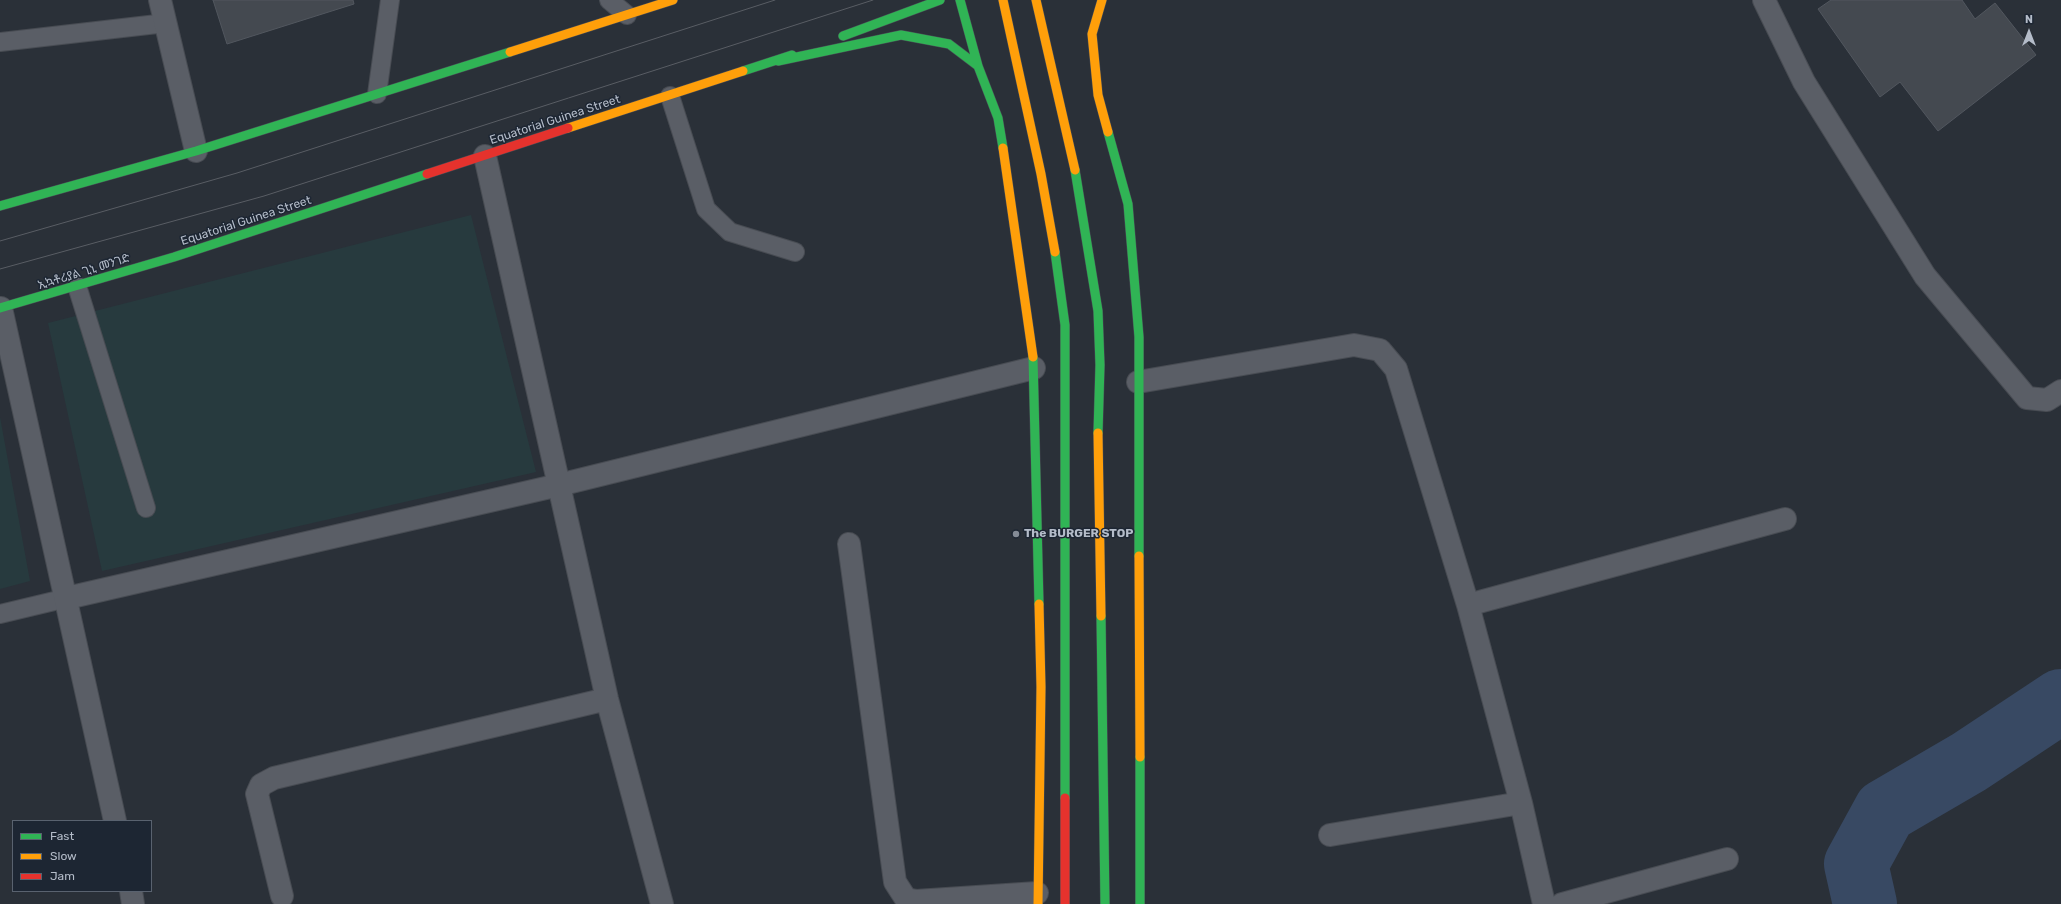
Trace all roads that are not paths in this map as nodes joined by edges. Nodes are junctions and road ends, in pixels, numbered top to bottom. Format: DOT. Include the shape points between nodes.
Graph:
graph roads {
  1 [pos="160,0"];
  2 [pos="390,0"];
  3 [pos="610,0"];
  4 [pos="673,0"];
  5 [pos="940,0"];
  6 [pos="960,0"];
  7 [pos="1003,0"];
  8 [pos="1036,0"];
  9 [pos="1102,0"];
  10 [pos="1764,0"];
  11 [pos="627,15"];
  12 [pos="166,24"];
  13 [pos="0,42"];
  14 [pos="778,61"];
  15 [pos="978,66"];
  16 [pos="377,94"];
  17 [pos="670,96"];
  18 [pos="196,151"];
  19 [pos="485,156"];
  20 [pos="0,206"];
  21 [pos="795,252"];
  22 [pos="174,257"];
  23 [pos="77,286"];
  24 [pos="0,308"];
  25 [pos="1034,368"];
  26 [pos="1138,382"];
  27 [pos="2061,392"];
  28 [pos="559,485"];
  29 [pos="146,508"];
  30 [pos="1785,519"];
  31 [pos="849,544"];
  32 [pos="67,598"];
  33 [pos="1468,605"];
  34 [pos="0,614"];
  35 [pos="607,699"];
  36 [pos="1521,803"];
  37 [pos="115,820"];
  38 [pos="1330,835"];
  39 [pos="1727,859"];
  40 [pos="130,892"];
  41 [pos="282,896"];
  42 [pos="1037,899"];
  43 [pos="133,904"];
  44 [pos="662,904"];
  45 [pos="1065,904"];
  46 [pos="1105,904"];
  47 [pos="1140,904"];
  48 [pos="1544,904"];
  49 [pos="1562,904"];
  1 -- 12 [label="street"];
  2 -- 16 [label="lane"];
  3 -- 11 [label="lane"];
  4 -- 11 [label="main road"];
  5 -- 14 [label="main road, Equatorial Guinea Street"];
  6 -- 15 [label="main road"];
  7 -- 45 [label="main road" via="1055,250 1065,325"];
  8 -- 46 [label="main road" via="1075,172 1098,311"];
  9 -- 26 [label="main road" via="1092,34 1098,95 1128,204 1139,337"];
  10 -- 27 [label="street" via="1804,82 1925,276 2027,398 2047,400"];
  11 -- 16 [label="main road"];
  12 -- 13 [label="lane"];
  12 -- 18 [label="street"];
  14 -- 15 [label="main road" via="901,35 949,44"];
  14 -- 17 [label="main road, Equatorial Guinea Street"];
  15 -- 25 [label="main road" via="998,118"];
  16 -- 18 [label="main road"];
  17 -- 19 [label="main road, Equatorial Guinea Street"];
  17 -- 21 [label="lane" via="706,209 730,232"];
  18 -- 20 [label="main road"];
  19 -- 22 [label="main road, Equatorial Guinea Street"];
  19 -- 28 [label="street"];
  22 -- 23 [label="main road, ኢኳቶሪያል ጊኒ መንገድ"];
  23 -- 24 [label="main road, ኢኳቶሪያል ጊኒ መንገድ"];
  23 -- 29 [label="lane"];
  24 -- 32 [label="street"];
  25 -- 28 [label="street"];
  25 -- 42 [label="main road" via="1041,687"];
  26 -- 33 [label="street" via="1354,345 1380,350 1396,369"];
  26 -- 47 [label="main road"];
  28 -- 32 [label="street"];
  28 -- 35 [label="street"];
  30 -- 33 [label="street"];
  31 -- 42 [label="street" via="896,882 906,899 916,901"];
  32 -- 34 [label="lane"];
  32 -- 37 [label="street"];
  33 -- 36 [label="street"];
  35 -- 41 [label="street" via="274,778 261,785 257,794"];
  35 -- 44 [label="street"];
  36 -- 38 [label="street"];
  36 -- 48 [label="street"];
  39 -- 49 [label="street"];
  40 -- 43 [label="street"];
}
